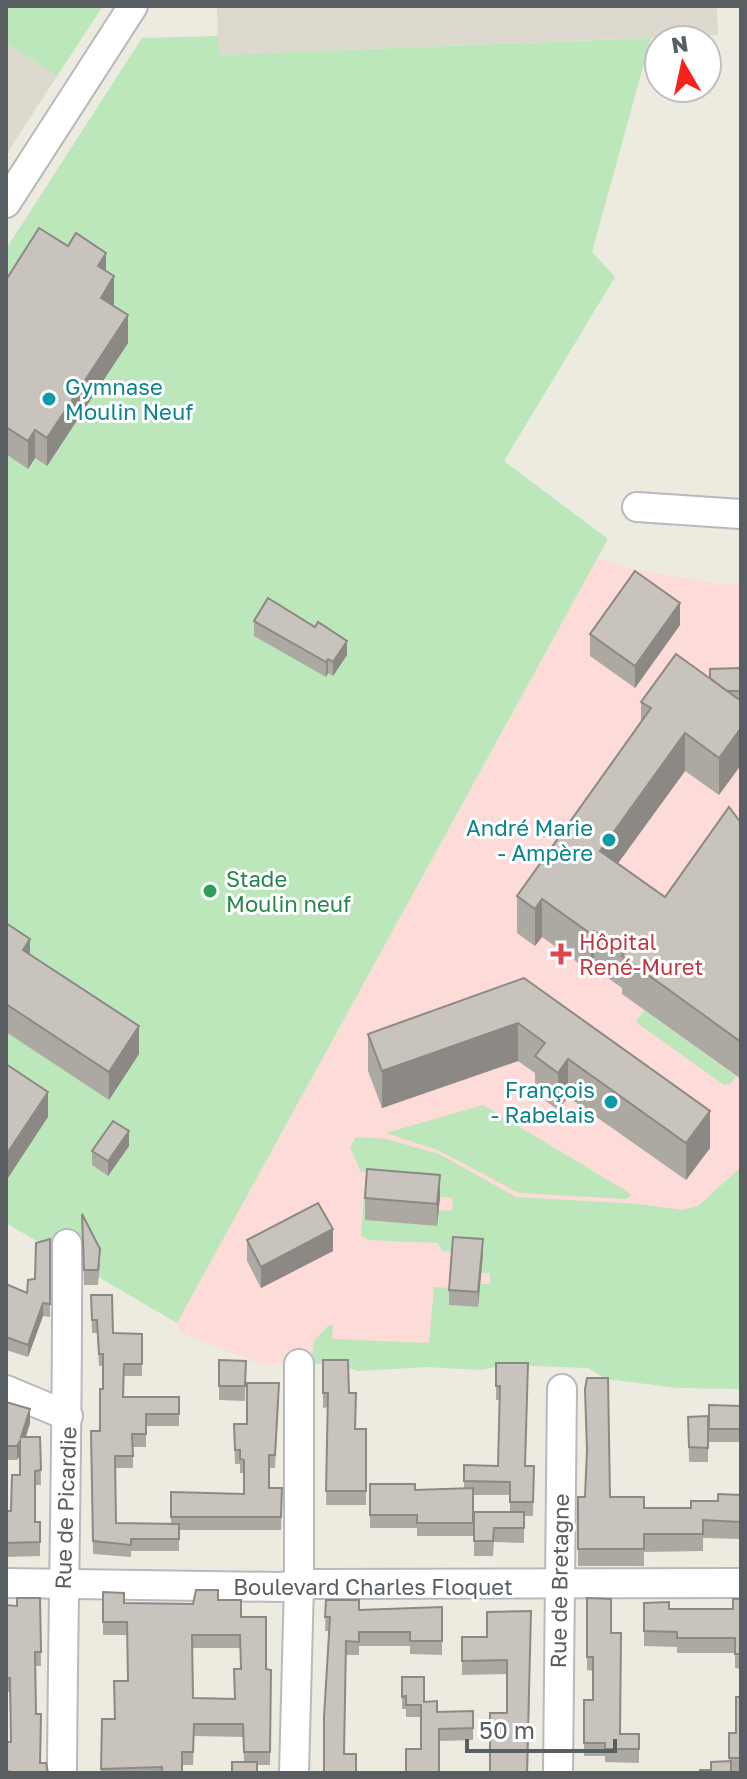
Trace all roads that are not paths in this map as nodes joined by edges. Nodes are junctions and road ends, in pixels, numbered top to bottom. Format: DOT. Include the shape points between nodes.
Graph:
graph roads {
  1 [pos="133,6"];
  2 [pos="6,203"];
  3 [pos="637,507"];
  4 [pos="741,514"];
  5 [pos="67,1244"];
  6 [pos="299,1364"];
  7 [pos="562,1389"];
  8 [pos="6,1390"];
  9 [pos="68,1416"];
  10 [pos="63,1582"];
  11 [pos="6,1583"];
  12 [pos="741,1583"];
  13 [pos="299,1584"];
  14 [pos="559,1586"];
  15 [pos="62,1773"];
  16 [pos="294,1773"];
  17 [pos="558,1773"];
  1 -- 2 [label="street"];
  3 -- 4 [label="street"];
  5 -- 9 [label="street, Rue de Picardie"];
  6 -- 13 [label="street"];
  7 -- 14 [label="street, Rue de Bretagne"];
  8 -- 9 [label="street"];
  9 -- 10 [label="street, Rue de Picardie"];
  10 -- 11 [label="street, Boulevard Charles Floquet"];
  10 -- 13 [label="street, Boulevard Charles Floquet"];
  10 -- 15 [label="street, Rue de Picardie"];
  12 -- 14 [label="street, Boulevard Charles Floquet"];
  13 -- 14 [label="street, Boulevard Charles Floquet"];
  13 -- 16 [label="street"];
  14 -- 17 [label="street, Rue de Bretagne"];
}
